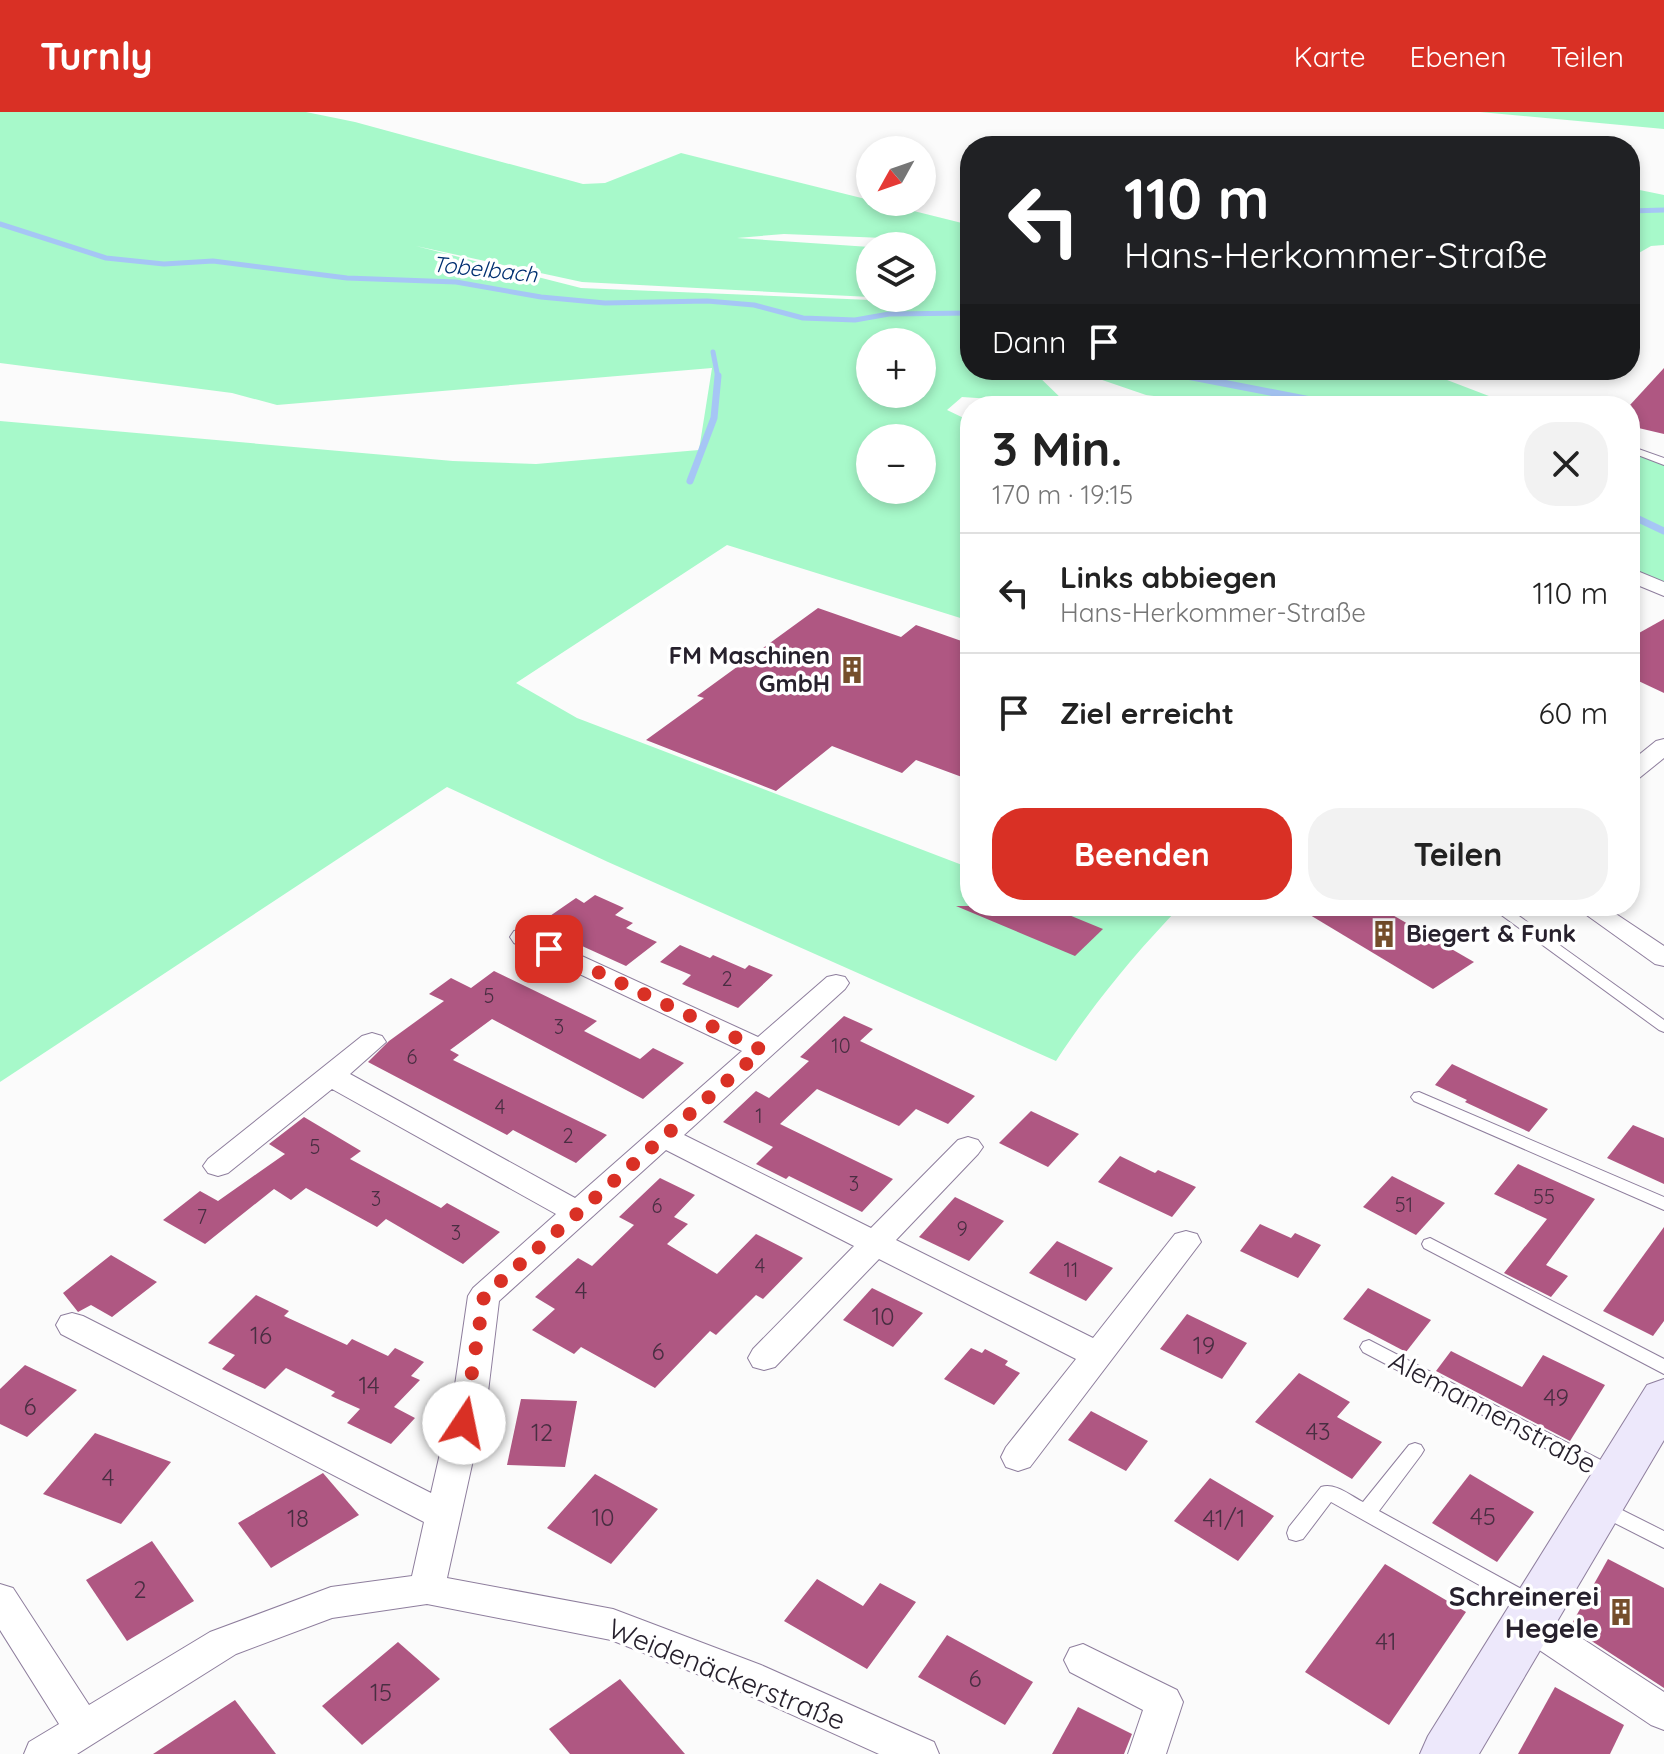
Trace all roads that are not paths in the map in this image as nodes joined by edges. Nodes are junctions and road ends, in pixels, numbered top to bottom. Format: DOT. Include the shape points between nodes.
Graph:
graph roads {
  1 [pos="1640,453"];
  2 [pos="1664,462"];
  3 [pos="1640,579"];
  4 [pos="1664,590"];
  5 [pos="1664,746"];
  6 [pos="1640,766"];
  7 [pos="1510,916"];
  8 [pos="1602,916"];
  9 [pos="523,937"];
  10 [pos="1664,958"];
  11 [pos="836,983"];
  12 [pos="1664,1027"];
  13 [pos="372,1042"];
  14 [pos="762,1050"];
  15 [pos="330,1075"];
  16 [pos="1419,1097"];
  17 [pos="664,1137"];
  18 [pos="968,1147"];
  19 [pos="218,1166"];
  20 [pos="1664,1204"];
  21 [pos="578,1213"];
  22 [pos="1186,1242"];
  23 [pos="1430,1244"];
  24 [pos="874,1245"];
  25 [pos="72,1325"];
  26 [pos="1369,1347"];
  27 [pos="1097,1355"];
  28 [pos="764,1358"];
  29 [pos="1664,1367"];
  30 [pos="1664,1398"];
  31 [pos="1415,1450"];
  32 [pos="1018,1457"];
  33 [pos="1607,1491"];
  34 [pos="1366,1513"];
  35 [pos="443,1515"];
  36 [pos="1296,1533"];
  37 [pos="1664,1540"];
  38 [pos="427,1589"];
  39 [pos="0,1599"];
  40 [pos="1532,1614"];
  41 [pos="1083,1660"];
  42 [pos="1664,1713"];
  43 [pos="83,1729"];
  44 [pos="43,1754"];
  45 [pos="920,1754"];
  46 [pos="1147,1754"];
  47 [pos="1448,1754"];
  1 -- 2 [label="lane"];
  3 -- 4 [label="street"];
  5 -- 6 [label="street"];
  7 -- 12 [label="lane"];
  8 -- 10 [label="street"];
  9 -- 14 [label="street"];
  11 -- 14 [label="street"];
  13 -- 15 [label="street"];
  14 -- 17 [label="street"];
  15 -- 19 [label="street"];
  15 -- 21 [label="street"];
  16 -- 20 [label="lane"];
  17 -- 21 [label="street"];
  17 -- 24 [label="street"];
  18 -- 24 [label="street"];
  21 -- 35 [label="street" via="484,1296 471,1392"];
  22 -- 27 [label="street"];
  23 -- 29 [label="lane"];
  24 -- 27 [label="street"];
  24 -- 28 [label="street"];
  25 -- 35 [label="street"];
  26 -- 33 [label="lane, Alemannenstraße"];
  27 -- 32 [label="street"];
  30 -- 33 [label="street, Alemannenstraße"];
  31 -- 34 [label="lane"];
  33 -- 37 [label="lane, Alemannenstraße"];
  33 -- 40 [label="street, Alemannenstraße"];
  34 -- 36 [label="lane" via="1328,1492"];
  34 -- 40 [label="lane"];
  35 -- 38 [label="street"];
  38 -- 43 [label="street, Weidenäckerstraße" via="331,1603 223,1643"];
  38 -- 45 [label="street, Weidenäckerstraße" via="613,1625 748,1677"];
  39 -- 43 [label="street"];
  40 -- 42 [label="street"];
  40 -- 47 [label="street, Alemannenstraße"];
  41 -- 46 [label="street" via="1164,1702"];
  43 -- 44 [label="street, Weidenäckerstraße"];
}
